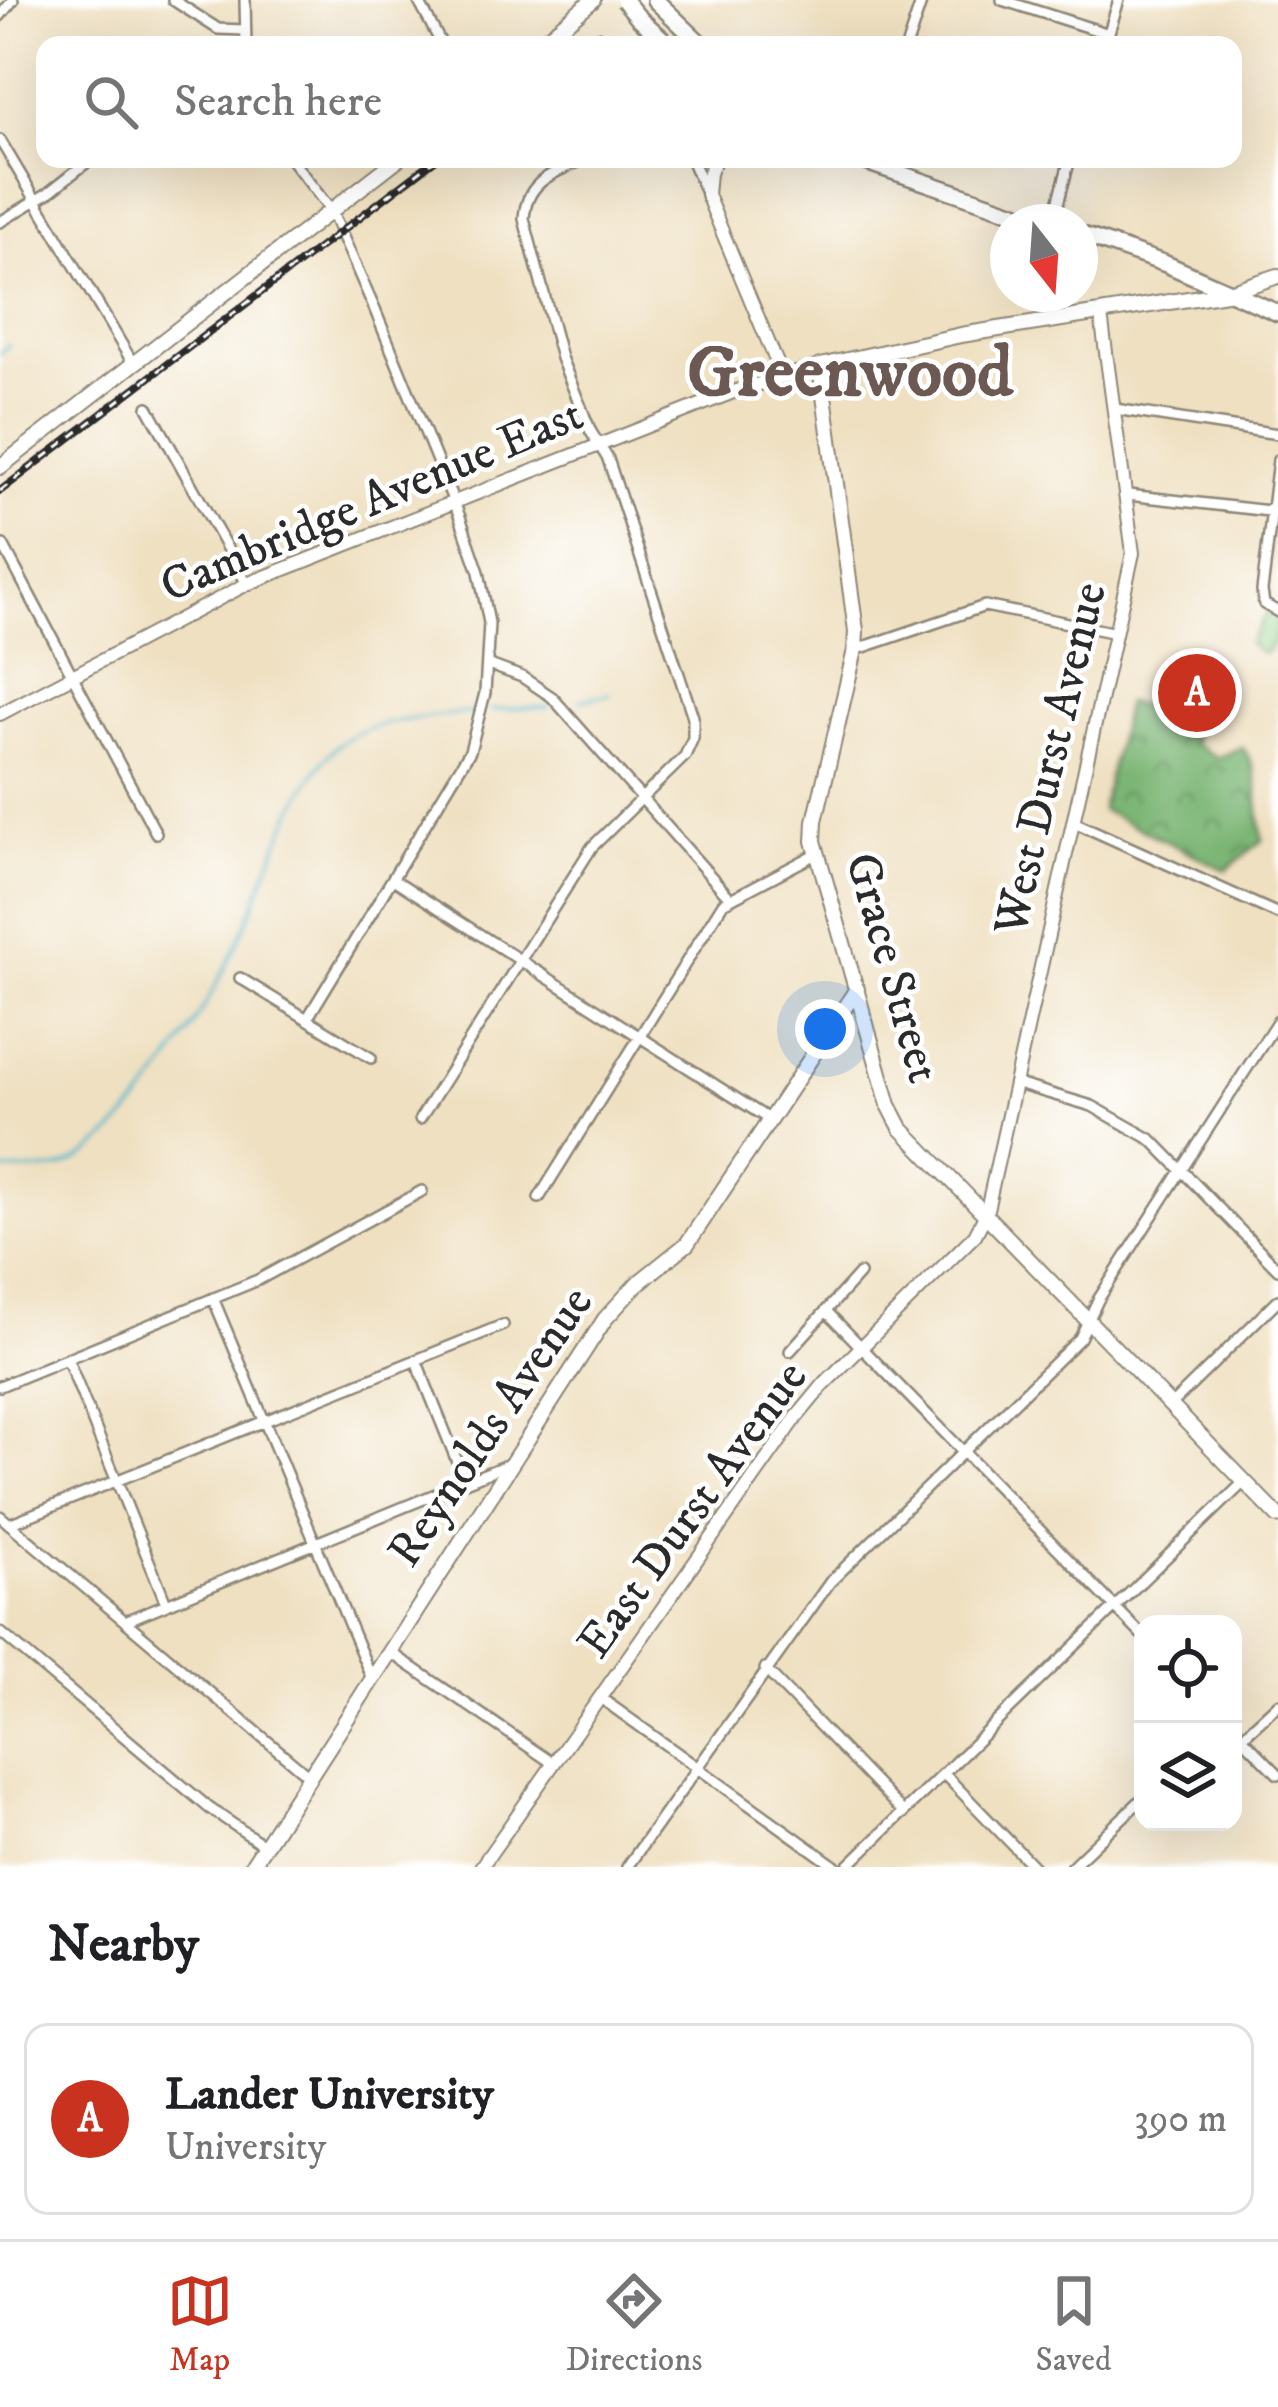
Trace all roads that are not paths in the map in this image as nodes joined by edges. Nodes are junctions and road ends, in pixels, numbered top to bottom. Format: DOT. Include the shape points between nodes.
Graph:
graph roads {
  1 [pos="13,0"];
  2 [pos="173,0"];
  3 [pos="245,0"];
  4 [pos="418,0"];
  5 [pos="593,0"];
  6 [pos="624,0"];
  7 [pos="922,0"];
  8 [pos="1002,0"];
  9 [pos="1119,0"];
  10 [pos="657,2"];
  11 [pos="0,16"];
  12 [pos="245,30"];
  13 [pos="245,36"];
  14 [pos="437,36"];
  15 [pos="549,36"];
  16 [pos="659,36"];
  17 [pos="693,36"];
  18 [pos="910,36"];
  19 [pos="1096,36"];
  20 [pos="1108,36"];
  21 [pos="0,140"];
  22 [pos="79,168"];
  23 [pos="298,168"];
  24 [pos="387,168"];
  25 [pos="567,168"];
  26 [pos="695,168"];
  27 [pos="712,168"];
  28 [pos="885,168"];
  29 [pos="1068,168"];
  30 [pos="707,195"];
  31 [pos="35,202"];
  32 [pos="990,204"];
  33 [pos="1058,204"];
  34 [pos="332,212"];
  35 [pos="0,222"];
  36 [pos="1098,240"];
  37 [pos="1278,276"];
  38 [pos="1226,293"];
  39 [pos="1278,313"];
  40 [pos="1101,315"];
  41 [pos="134,365"];
  42 [pos="820,366"];
  43 [pos="782,375"];
  44 [pos="148,407"];
  45 [pos="1115,409"];
  46 [pos="1278,434"];
  47 [pos="599,444"];
  48 [pos="1278,460"];
  49 [pos="0,467"];
  50 [pos="1128,495"];
  51 [pos="453,502"];
  52 [pos="1275,511"];
  53 [pos="3,545"];
  54 [pos="247,584"];
  55 [pos="1278,612"];
  56 [pos="1117,633"];
  57 [pos="855,650"];
  58 [pos="487,664"];
  59 [pos="74,674"];
  60 [pos="0,714"];
  61 [pos="641,797"];
  62 [pos="1074,822"];
  63 [pos="156,833"];
  64 [pos="818,854"];
  65 [pos="393,879"];
  66 [pos="730,898"];
  67 [pos="1278,914"];
  68 [pos="520,961"];
  69 [pos="240,978"];
  70 [pos="857,989"];
  71 [pos="307,1019"];
  72 [pos="1278,1020"];
  73 [pos="640,1037"];
  74 [pos="371,1058"];
  75 [pos="1014,1083"];
  76 [pos="420,1118"];
  77 [pos="770,1120"];
  78 [pos="1181,1171"];
  79 [pos="422,1191"];
  80 [pos="539,1198"];
  81 [pos="986,1214"];
  82 [pos="1278,1270"];
  83 [pos="859,1274"];
  84 [pos="213,1298"];
  85 [pos="1278,1300"];
  86 [pos="828,1312"];
  87 [pos="1088,1319"];
  88 [pos="503,1325"];
  89 [pos="862,1346"];
  90 [pos="790,1351"];
  91 [pos="67,1358"];
  92 [pos="416,1360"];
  93 [pos="0,1386"];
  94 [pos="1171,1405"];
  95 [pos="265,1420"];
  96 [pos="964,1452"];
  97 [pos="514,1462"];
  98 [pos="117,1480"];
  99 [pos="465,1481"];
  100 [pos="1245,1481"];
  101 [pos="1275,1507"];
  102 [pos="4,1520"];
  103 [pos="315,1543"];
  104 [pos="166,1604"];
  105 [pos="1115,1608"];
  106 [pos="124,1621"];
  107 [pos="1134,1627"];
  108 [pos="0,1632"];
  109 [pos="390,1652"];
  110 [pos="765,1669"];
  111 [pos="373,1679"];
  112 [pos="602,1699"];
  113 [pos="1278,1704"];
  114 [pos="1242,1737"];
  115 [pos="554,1764"];
  116 [pos="696,1767"];
  117 [pos="944,1774"];
  118 [pos="1278,1774"];
  119 [pos="310,1777"];
  120 [pos="1134,1807"];
  121 [pos="904,1813"];
  122 [pos="265,1846"];
  123 [pos="251,1867"];
  124 [pos="481,1867"];
  125 [pos="627,1867"];
  126 [pos="836,1867"];
  127 [pos="847,1867"];
  128 [pos="1034,1867"];
  129 [pos="1071,1867"];
  1 -- 11 [label="street"];
  2 -- 12 [label="street" via="218,29"];
  3 -- 12 [label="street"];
  4 -- 14 [label="street"];
  5 -- 15 [label="main road"];
  6 -- 16 [label="main road, bridge"];
  7 -- 18 [label="street"];
  8 -- 19 [label="street"];
  9 -- 20 [label="street"];
  10 -- 17 [label="main road"];
  12 -- 13 [label="street"];
  21 -- 31 [label="street"];
  22 -- 31 [label="street"];
  23 -- 34 [label="street"];
  24 -- 34 [label="main road"];
  25 -- 47 [label="street" via="536,183 524,219 561,358"];
  26 -- 30 [label="street"];
  27 -- 30 [label="street"];
  28 -- 32 [label="main road"];
  29 -- 33 [label="street"];
  30 -- 43 [label="street"];
  31 -- 35 [label="street"];
  31 -- 41 [label="street"];
  34 -- 41 [label="main road"];
  34 -- 51 [label="street"];
  36 -- 38 [label="main road"];
  37 -- 38 [label="main road"];
  38 -- 39 [label="main road"];
  38 -- 40 [label="main road"];
  40 -- 42 [label="main road"];
  40 -- 45 [label="street, West Durst Avenue"];
  41 -- 49 [label="main road"];
  42 -- 43 [label="street, Cambridge Avenue East"];
  42 -- 57 [label="main road, Grace Street"];
  43 -- 47 [label="street, Cambridge Avenue East"];
  44 -- 54 [label="street"];
  45 -- 46 [label="street"];
  45 -- 50 [label="street, West Durst Avenue"];
  47 -- 51 [label="street, Cambridge Avenue East"];
  47 -- 61 [label="street" via="694,721 685,756"];
  48 -- 52 [label="street"];
  50 -- 52 [label="street"];
  50 -- 56 [label="street, West Durst Avenue" via="1133,553"];
  51 -- 54 [label="street, Cambridge Avenue East"];
  51 -- 58 [label="street" via="485,593"];
  52 -- 55 [label="street" via="1262,591 1264,604"];
  53 -- 59 [label="street"];
  54 -- 59 [label="street, Cambridge Avenue East"];
  56 -- 57 [label="street" via="985,606"];
  56 -- 62 [label="street, West Durst Avenue"];
  57 -- 64 [label="main road, Grace Street" via="815,821"];
  58 -- 61 [label="street" via="551,697"];
  58 -- 65 [label="street" via="470,751"];
  59 -- 60 [label="street, Cambridge Avenue East"];
  59 -- 63 [label="street"];
  61 -- 66 [label="street"];
  61 -- 68 [label="street" via="592,847"];
  62 -- 67 [label="street"];
  62 -- 75 [label="street, West Durst Avenue"];
  64 -- 66 [label="street"];
  64 -- 70 [label="main road, Grace Street"];
  65 -- 68 [label="street"];
  65 -- 71 [label="street"];
  66 -- 73 [label="street"];
  68 -- 73 [label="street"];
  68 -- 76 [label="street"];
  69 -- 71 [label="street"];
  70 -- 77 [label="main road, Reynolds Avenue"];
  70 -- 81 [label="main road, Grace Street" via="896,1120"];
  71 -- 74 [label="street"];
  72 -- 78 [label="street"];
  73 -- 77 [label="street"];
  73 -- 80 [label="street"];
  75 -- 78 [label="street" via="1108,1113 1152,1140"];
  75 -- 81 [label="street, West Durst Avenue"];
  77 -- 97 [label="main road, Reynolds Avenue" via="687,1244 612,1309"];
  78 -- 82 [label="street"];
  78 -- 87 [label="street"];
  79 -- 84 [label="street"];
  81 -- 87 [label="main road, Grace Street"];
  81 -- 89 [label="street, East Durst Avenue" via="975,1235"];
  83 -- 86 [label="street"];
  84 -- 91 [label="street"];
  84 -- 95 [label="street"];
  85 -- 94 [label="street"];
  86 -- 89 [label="street"];
  86 -- 90 [label="street"];
  87 -- 94 [label="main road, Grace Street"];
  87 -- 96 [label="street" via="1081,1338"];
  88 -- 92 [label="street"];
  89 -- 96 [label="street"];
  89 -- 112 [label="street, East Durst Avenue" via="796,1418"];
  91 -- 93 [label="street"];
  91 -- 98 [label="street"];
  92 -- 95 [label="street"];
  92 -- 99 [label="street"];
  94 -- 100 [label="main road, Grace Street"];
  95 -- 98 [label="street"];
  95 -- 103 [label="street"];
  96 -- 105 [label="street"];
  96 -- 110 [label="street" via="830,1582"];
  97 -- 99 [label="street"];
  97 -- 109 [label="main road, Reynolds Avenue"];
  98 -- 102 [label="street"];
  98 -- 104 [label="street"];
  99 -- 103 [label="street"];
  100 -- 101 [label="main road, Grace Street"];
  100 -- 105 [label="street"];
  102 -- 106 [label="street"];
  103 -- 104 [label="street"];
  103 -- 111 [label="street"];
  104 -- 106 [label="street"];
  105 -- 107 [label="street"];
  105 -- 117 [label="street"];
  106 -- 119 [label="street"];
  108 -- 122 [label="street"];
  109 -- 111 [label="main road, Reynolds Avenue"];
  109 -- 115 [label="street"];
  110 -- 116 [label="street"];
  110 -- 121 [label="street"];
  111 -- 119 [label="main road, Reynolds Avenue"];
  112 -- 115 [label="street, East Durst Avenue"];
  112 -- 116 [label="street"];
  113 -- 114 [label="street"];
  114 -- 118 [label="street"];
  115 -- 124 [label="street, East Durst Avenue"];
  116 -- 125 [label="street"];
  116 -- 126 [label="street"];
  117 -- 121 [label="street"];
  117 -- 128 [label="street"];
  119 -- 122 [label="main road, Reynolds Avenue"];
  120 -- 129 [label="street"];
  121 -- 127 [label="street"];
  122 -- 123 [label="main road, Reynolds Avenue"];
}
